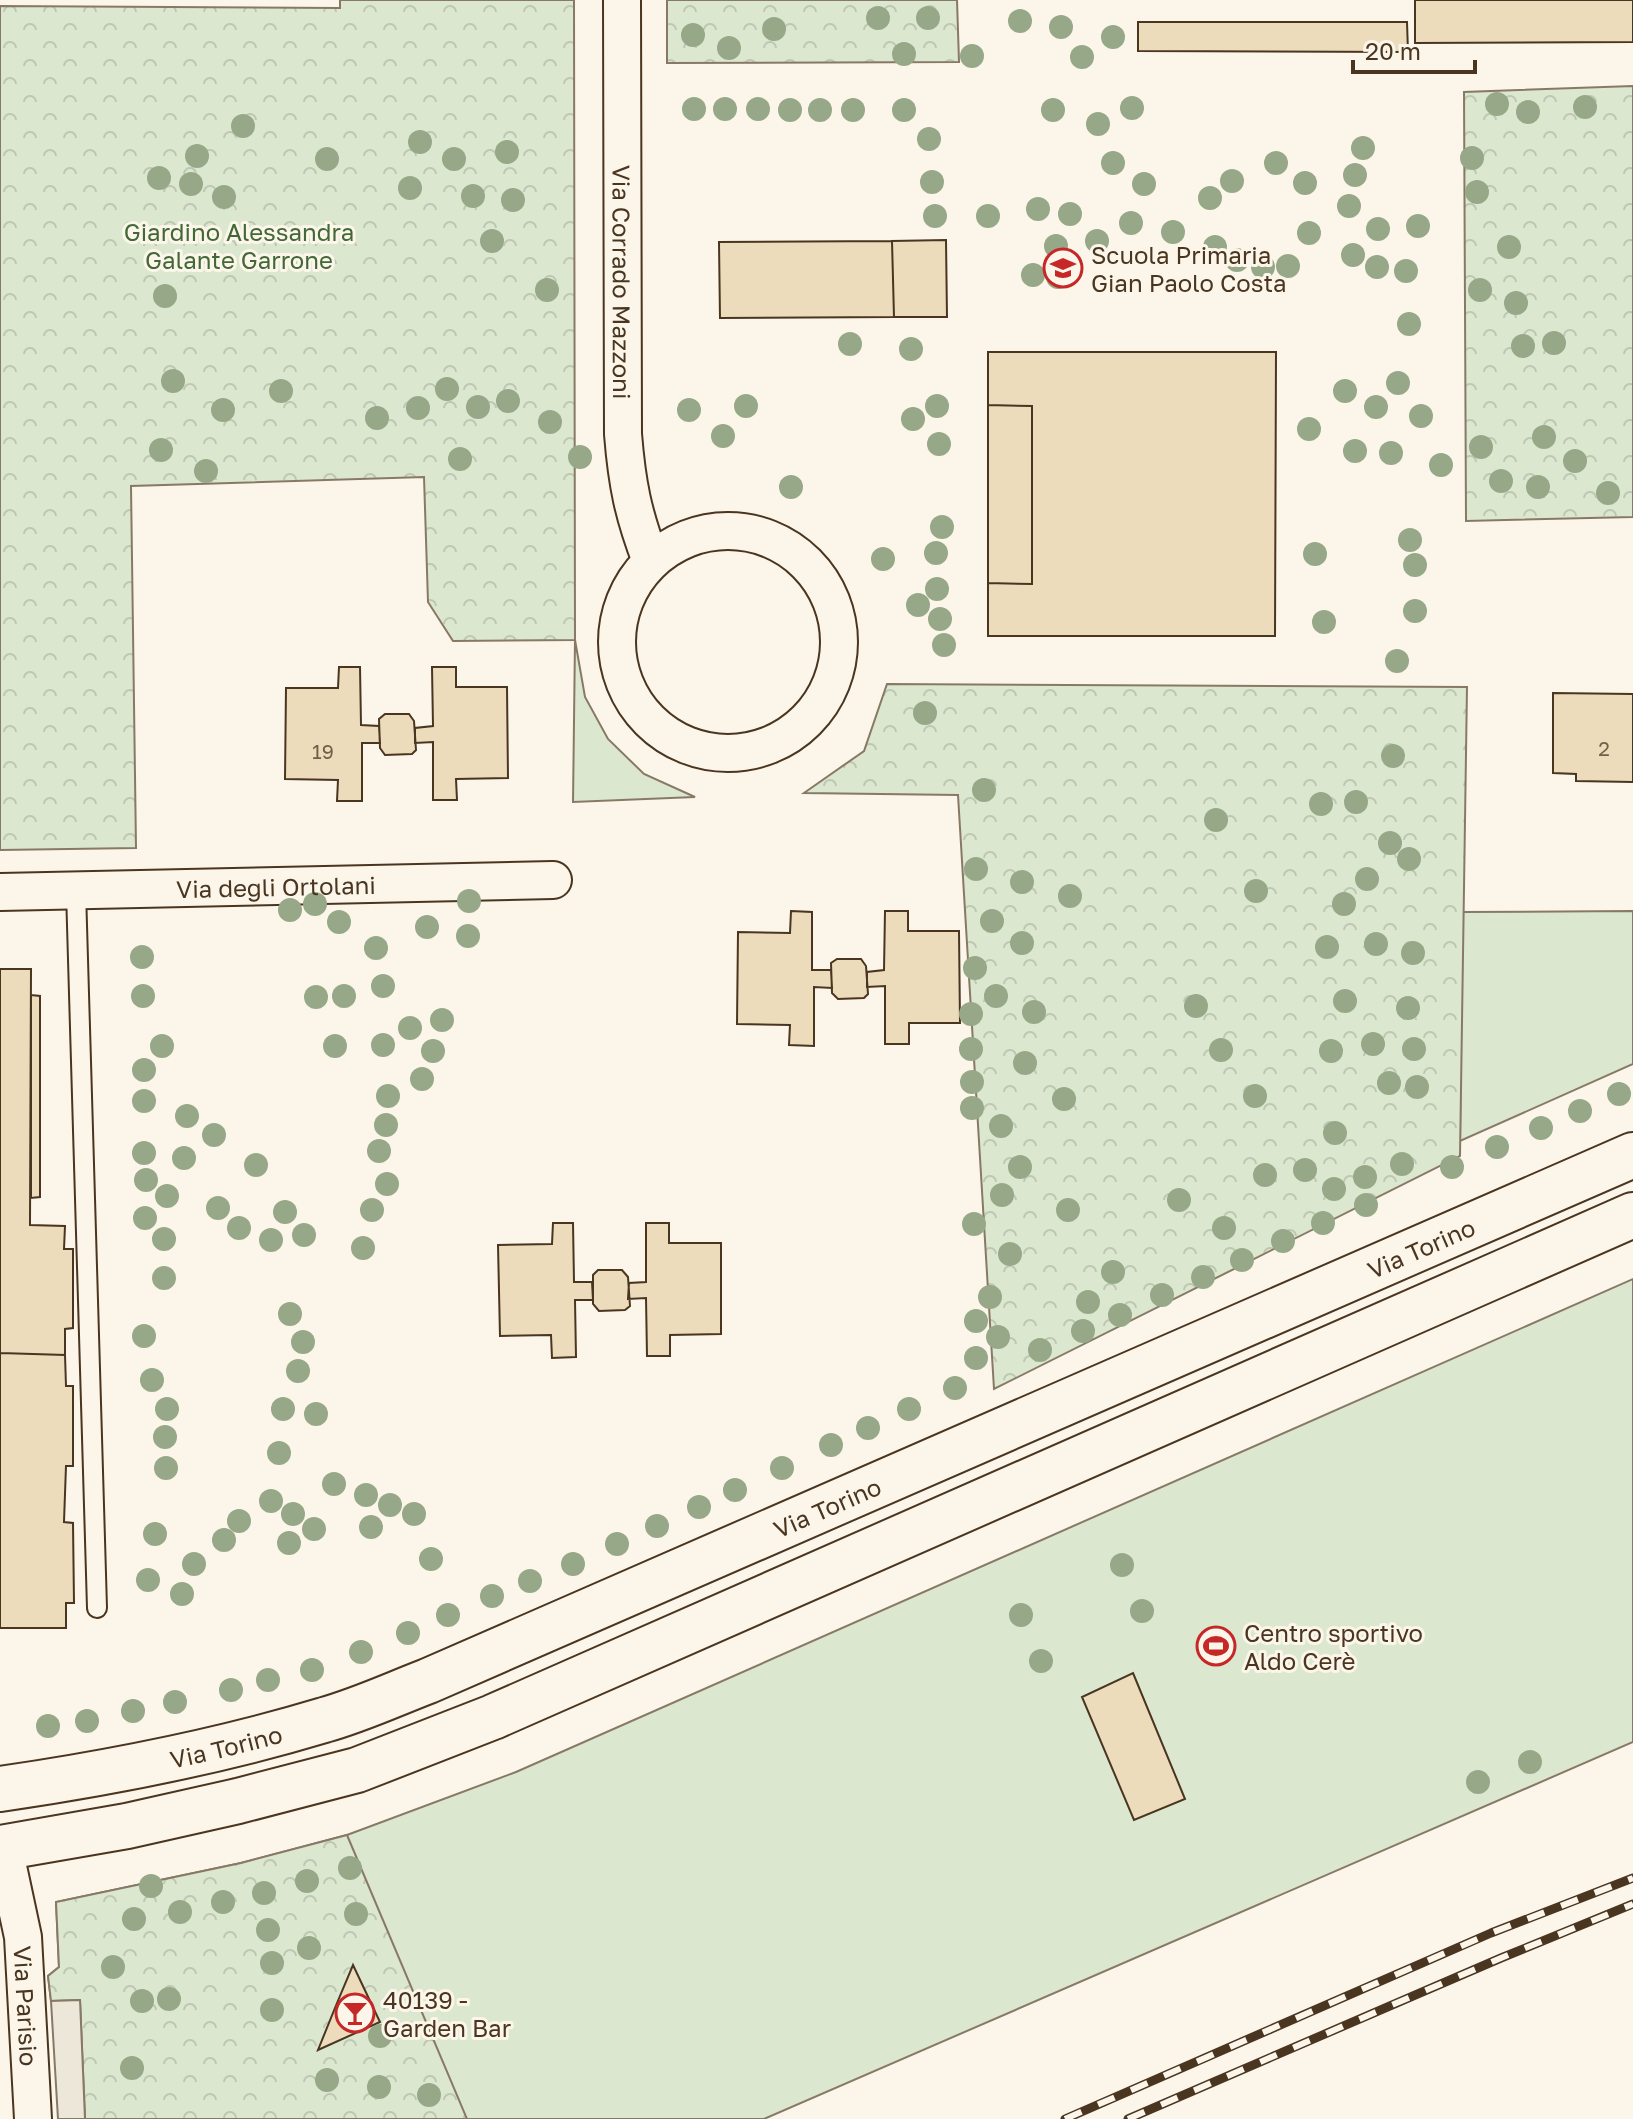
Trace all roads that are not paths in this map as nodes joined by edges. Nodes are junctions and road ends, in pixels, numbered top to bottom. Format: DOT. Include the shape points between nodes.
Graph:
graph roads {
  1 [pos="622,0"];
  2 [pos="651,561"];
  3 [pos="553,880"];
  4 [pos="76,891"];
  5 [pos="0,892"];
  6 [pos="1633,1155"];
  7 [pos="1633,1215"];
  8 [pos="97,1608"];
  9 [pos="0,1789"];
  10 [pos="2,1848"];
  11 [pos="33,2119"];
  1 -- 2 [label="street, Via Corrado Mazzoni" via="623,434 628,487"];
  2 -- 2 [label="street" via="631,587 619,619 617,652 625,684 642,713 667,735 697,749 730,754 763,748 792,733 816,711 832,682 840,649 837,616 824,585 803,559 775,541 743,531 709,532 678,542"];
  3 -- 4 [label="street, Via degli Ortolani"];
  4 -- 5 [label="street, Via degli Ortolani"];
  4 -- 8 [label="lane"];
  6 -- 9 [label="main road, Via Torino" via="414,1687 327,1720 199,1754"];
  7 -- 10 [label="main road" via="493,1717 371,1765 127,1826"];
  10 -- 11 [label="street, Via Parisio" via="23,1937"];
}
